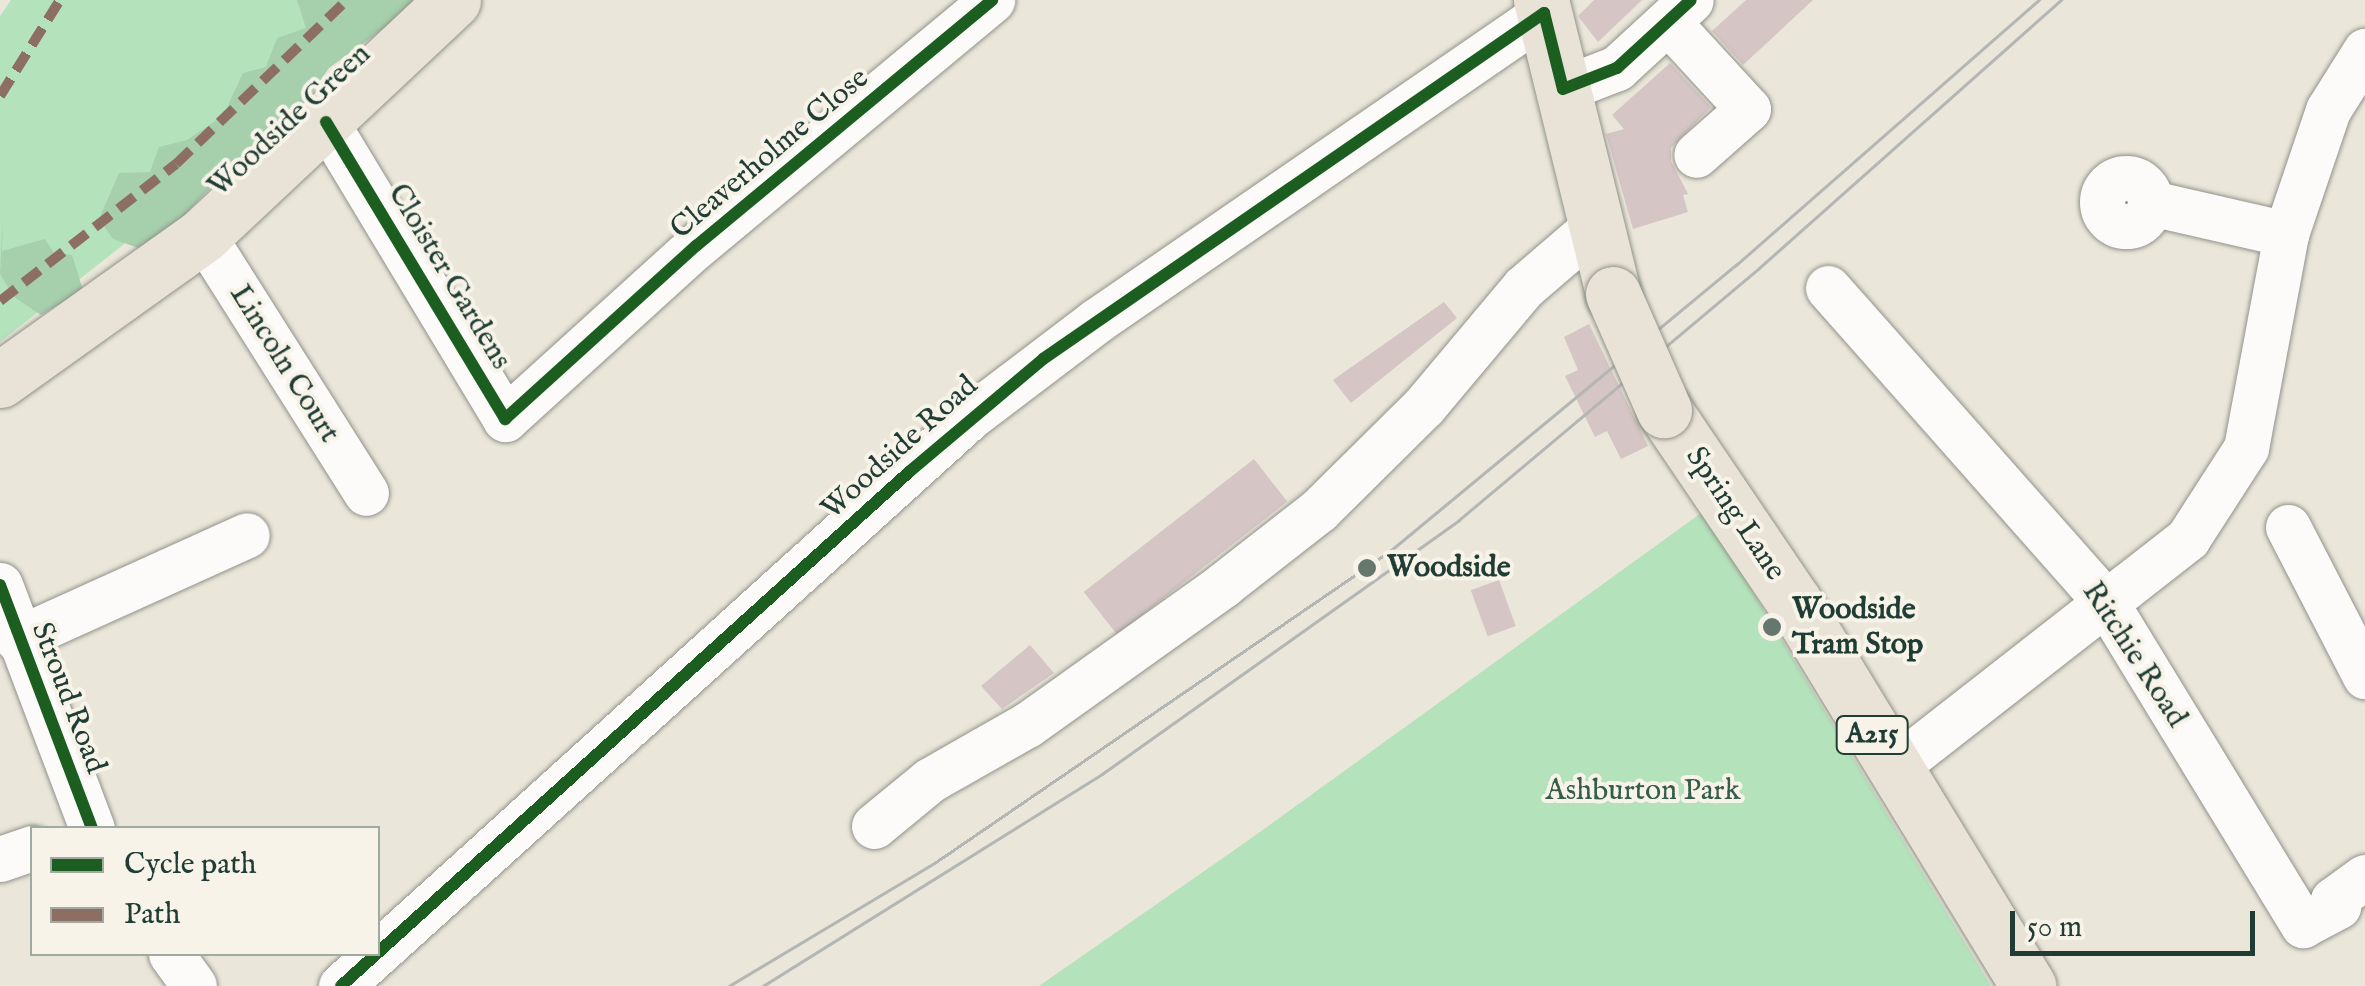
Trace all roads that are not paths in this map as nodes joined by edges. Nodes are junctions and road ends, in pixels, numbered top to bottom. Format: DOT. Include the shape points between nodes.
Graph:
graph roads {
  1 [pos="452,0"];
  2 [pos="992,0"];
  3 [pos="1542,7"];
  4 [pos="1679,11"];
  5 [pos="2365,50"];
  6 [pos="1563,89"];
  7 [pos="326,122"];
  8 [pos="1696,155"];
  9 [pos="2151,203"];
  10 [pos="1596,225"];
  11 [pos="2286,234"];
  12 [pos="203,235"];
  13 [pos="1828,288"];
  14 [pos="585,351"];
  15 [pos="0,380"];
  16 [pos="366,493"];
  17 [pos="2288,528"];
  18 [pos="247,535"];
  19 [pos="0,585"];
  20 [pos="2105,601"];
  21 [pos="16,639"];
  22 [pos="2365,676"];
  23 [pos="1894,768"];
  24 [pos="90,826"];
  25 [pos="874,826"];
  26 [pos="30,849"];
  27 [pos="0,859"];
  28 [pos="2351,892"];
  29 [pos="380,952"];
  30 [pos="172,956"];
  31 [pos="376,956"];
  32 [pos="344,985"];
  33 [pos="194,986"];
  34 [pos="2028,986"];
  1 -- 7 [label="main road, Woodside Green"];
  2 -- 14 [label="street, Cleaverholme Close" via="696,246"];
  3 -- 6 [label="main road, Spring Lane / A215"];
  3 -- 29 [label="street, Woodside Road" via="971,416"];
  4 -- 6 [label="street" via="1617,68"];
  4 -- 8 [label="street" via="1748,110"];
  5 -- 11 [label="street" via="2328,110"];
  6 -- 10 [label="main road, Spring Lane / A215"];
  7 -- 12 [label="main road, Woodside Green"];
  7 -- 14 [label="street, Cloister Gardens" via="505,419"];
  9 -- 11 [label="street"];
  10 -- 23 [label="main road, Spring Lane / A215, bridge" via="1613,294 1664,410 1794,602"];
  10 -- 25 [label="street" via="1524,286 1424,406 1318,510 1224,586 1027,725 930,780"];
  11 -- 20 [label="street" via="2246,448 2188,538"];
  12 -- 15 [label="main road, Woodside Green"];
  12 -- 16 [label="street, Lincoln Court"];
  13 -- 20 [label="street, Ritchie Road"];
  17 -- 22 [label="street"];
  18 -- 21 [label="street"];
  19 -- 21 [label="street, Stroud Road"];
  20 -- 23 [label="street"];
  20 -- 28 [label="street, Ritchie Road" via="2303,925"];
  21 -- 24 [label="street, Stroud Road"];
  23 -- 34 [label="main road, Spring Lane / A215"];
  26 -- 27 [label="street"];
  30 -- 33 [label="street"];
  31 -- 32 [label="street, Woodside Road"];
}
